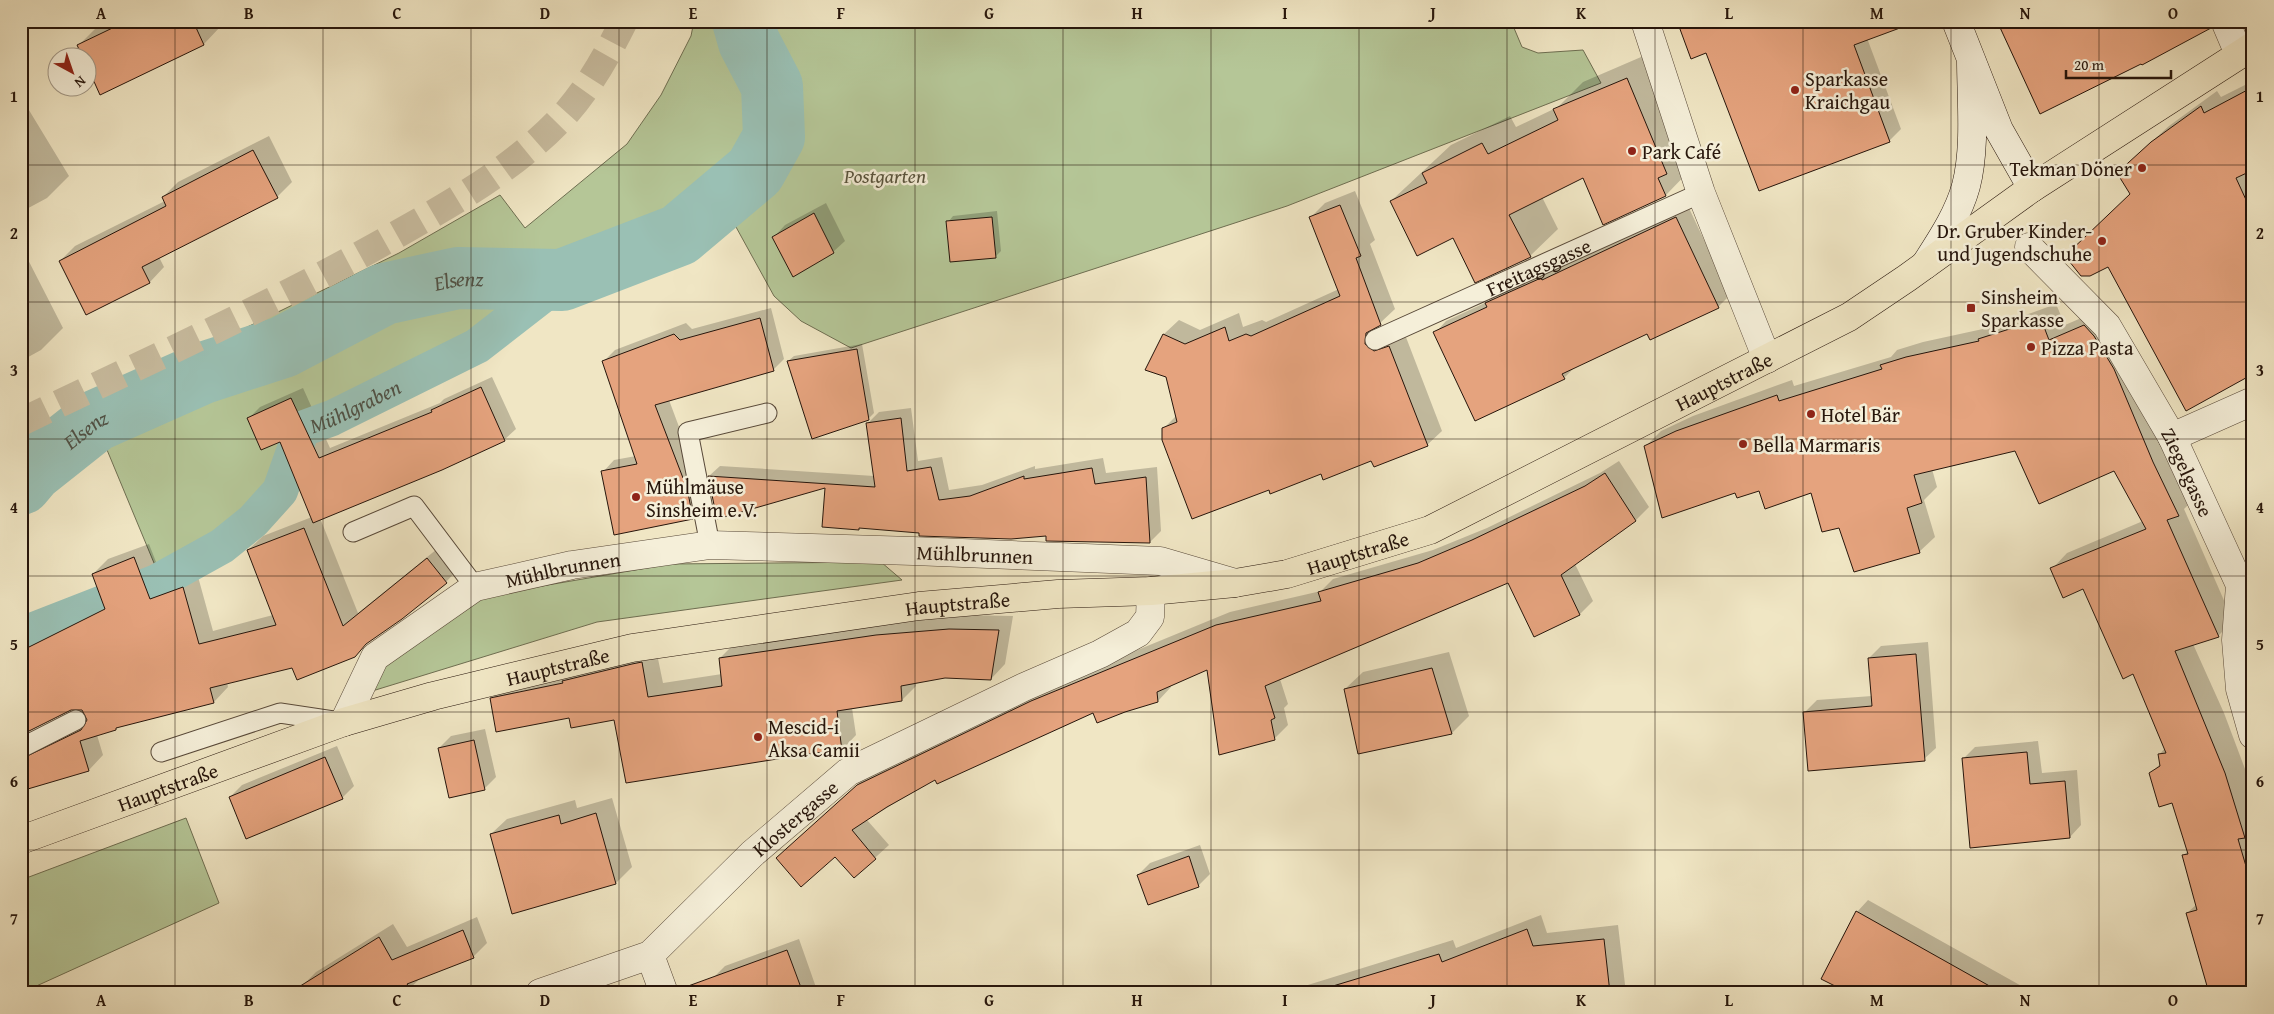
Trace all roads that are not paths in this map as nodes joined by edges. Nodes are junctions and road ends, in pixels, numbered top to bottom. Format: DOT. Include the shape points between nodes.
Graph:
graph roads {
  1 [pos="1644,21"];
  2 [pos="1956,21"];
  3 [pos="2225,21"];
  4 [pos="2246,50"];
  5 [pos="1971,60"];
  6 [pos="2032,188"];
  7 [pos="1701,192"];
  8 [pos="2029,247"];
  9 [pos="1925,265"];
  10 [pos="1375,340"];
  11 [pos="1767,360"];
  12 [pos="2253,401"];
  13 [pos="767,413"];
  14 [pos="2172,437"];
  15 [pos="353,532"];
  16 [pos="710,545"];
  17 [pos="1235,583"];
  18 [pos="474,587"];
  19 [pos="1151,591"];
  20 [pos="76,720"];
  21 [pos="344,722"];
  22 [pos="2253,735"];
  23 [pos="21,748"];
  24 [pos="161,752"];
  25 [pos="21,840"];
  26 [pos="650,955"];
  27 [pos="540,993"];
  28 [pos="664,993"];
  1 -- 7 [label="street"];
  2 -- 5 [label="street"];
  3 -- 4 [label="street"];
  4 -- 6 [label="main road, Hauptstraße"];
  5 -- 6 [label="street" via="1999,130"];
  5 -- 9 [label="street" via="1971,138 1966,186 1956,212"];
  6 -- 9 [label="main road, Hauptstraße"];
  7 -- 10 [label="lane, Freitagsgasse"];
  7 -- 11 [label="street"];
  8 -- 14 [label="street, Ziegelgasse" via="2107,326"];
  9 -- 11 [label="main road, Hauptstraße" via="1849,317"];
  11 -- 17 [label="main road, Hauptstraße" via="1430,530 1287,574"];
  12 -- 14 [label="street"];
  13 -- 16 [label="lane" via="688,432"];
  14 -- 22 [label="street, Ziegelgasse" via="2240,585 2236,649 2240,689"];
  15 -- 18 [label="lane" via="414,506"];
  16 -- 17 [label="street, Mühlbrunnen" via="1160,561"];
  16 -- 18 [label="street, Mühlbrunnen" via="572,565"];
  17 -- 19 [label="main road, Hauptstraße"];
  18 -- 21 [label="street, Mühlbrunnen" via="375,657"];
  19 -- 21 [label="main road, Hauptstraße" via="1058,594 919,606 641,647 433,696"];
  19 -- 26 [label="street, Klostergasse" via="1150,616 1138,633 1100,654 848,772 752,854"];
  20 -- 23 [label="lane"];
  21 -- 24 [label="lane, Hauptstraße" via="280,713"];
  21 -- 25 [label="main road, Hauptstraße"];
  26 -- 27 [label="street, Klostergasse"];
  26 -- 28 [label="street"];
}
